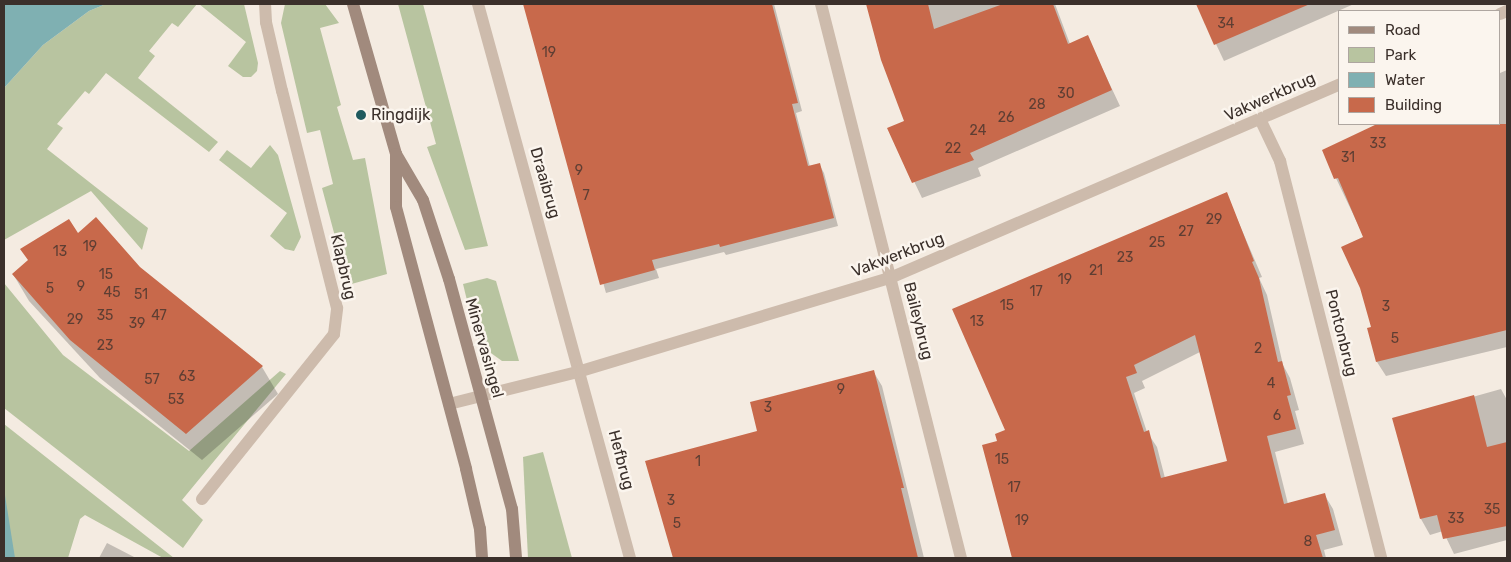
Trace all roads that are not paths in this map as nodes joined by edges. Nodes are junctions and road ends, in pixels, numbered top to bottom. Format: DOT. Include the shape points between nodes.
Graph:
graph roads {
  1 [pos="265,4"];
  2 [pos="353,4"];
  3 [pos="478,4"];
  4 [pos="821,4"];
  5 [pos="1338,85"];
  6 [pos="1260,119"];
  7 [pos="396,154"];
  8 [pos="890,278"];
  9 [pos="581,371"];
  10 [pos="481,394"];
  11 [pos="449,404"];
  12 [pos="202,498"];
  13 [pos="482,558"];
  14 [pos="516,558"];
  15 [pos="630,558"];
  16 [pos="961,558"];
  17 [pos="1381,558"];
  1 -- 12 [label="street, Klapbrug" via="278,74 337,308 334,334"];
  2 -- 7 [label="street, Minervasingel"];
  3 -- 9 [label="street, Draaibrug"];
  4 -- 8 [label="street, Baileybrug"];
  5 -- 6 [label="street, Vakwerkbrug"];
  6 -- 8 [label="street, Vakwerkbrug"];
  6 -- 17 [label="street, Pontonbrug" via="1280,161"];
  7 -- 10 [label="street, Minervasingel" via="423,200"];
  7 -- 11 [label="street, Minervasingel" via="396,207"];
  8 -- 9 [label="street, Vakwerkbrug"];
  8 -- 16 [label="street, Baileybrug"];
  9 -- 10 [label="street, Vakwerkbrug"];
  9 -- 15 [label="street, Hefbrug"];
  10 -- 11 [label="street, Vakwerkbrug"];
  10 -- 14 [label="street, Minervasingel" via="512,509"];
  11 -- 13 [label="street, Minervasingel" via="480,529"];
}
